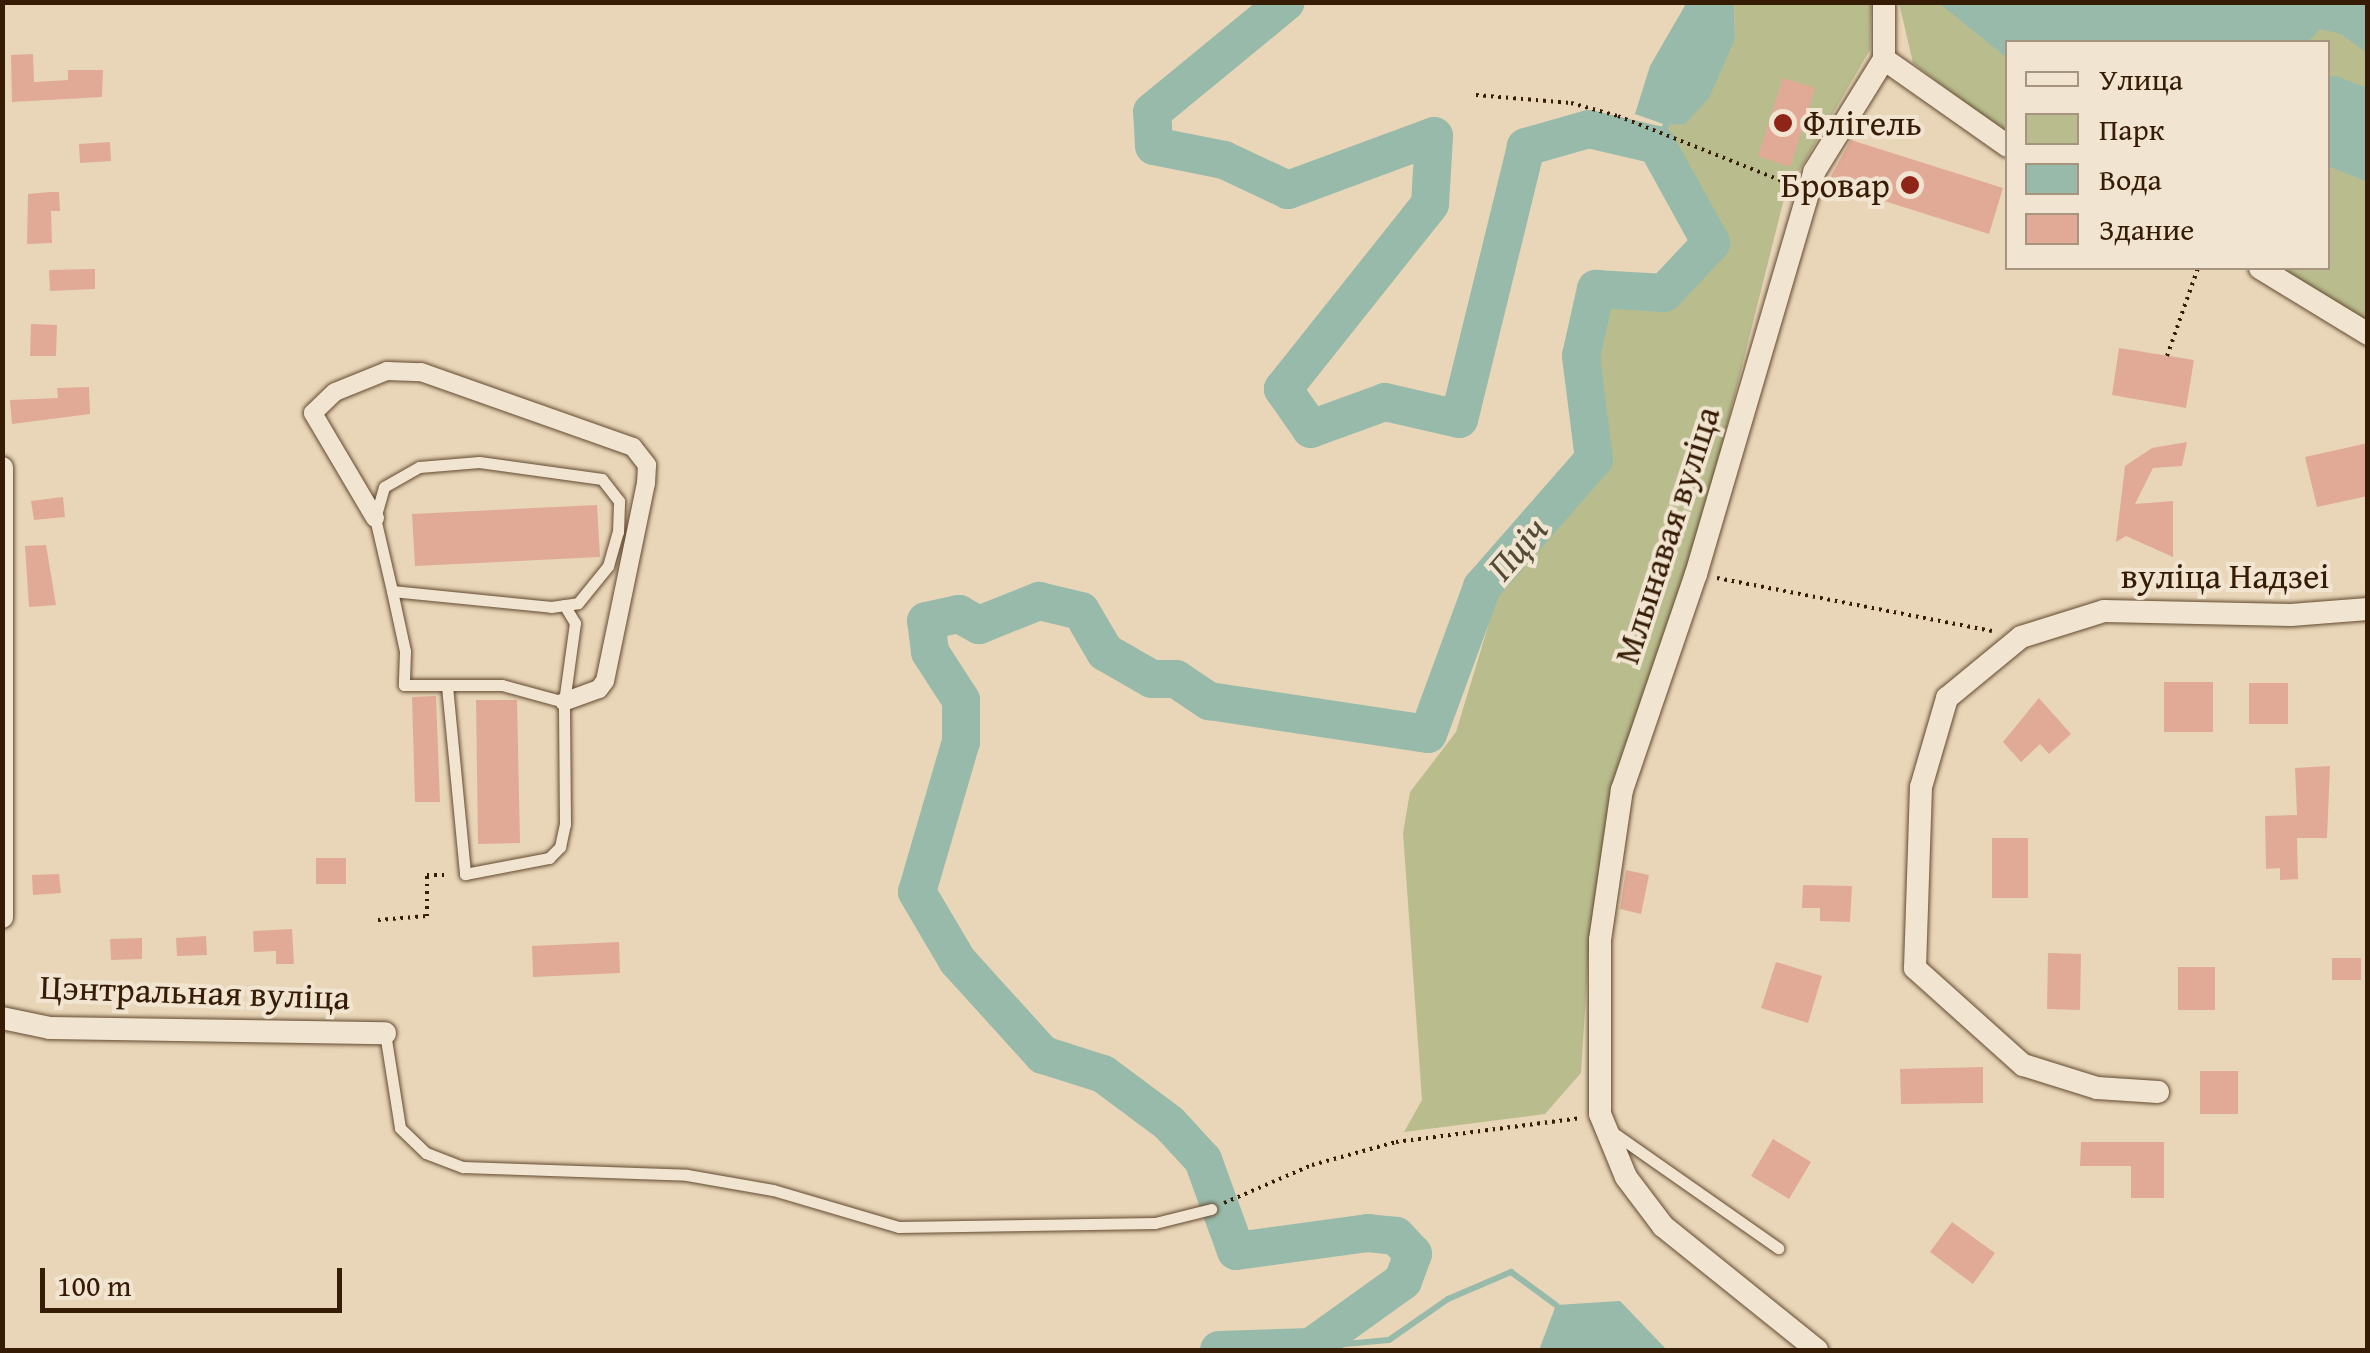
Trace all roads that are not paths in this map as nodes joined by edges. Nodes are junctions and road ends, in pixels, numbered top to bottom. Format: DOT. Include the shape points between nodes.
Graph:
graph roads {
  1 [pos="1884,2"];
  2 [pos="1884,59"];
  3 [pos="2005,144"];
  4 [pos="2263,270"];
  5 [pos="2368,334"];
  6 [pos="2,468"];
  7 [pos="376,518"];
  8 [pos="392,591"];
  9 [pos="564,605"];
  10 [pos="2368,608"];
  11 [pos="447,686"];
  12 [pos="564,702"];
  13 [pos="2,917"];
  14 [pos="2,1018"];
  15 [pos="385,1033"];
  16 [pos="2158,1092"];
  17 [pos="1602,1120"];
  18 [pos="1211,1209"];
  19 [pos="1778,1248"];
  20 [pos="1817,1350"];
  1 -- 2 [label="street"];
  2 -- 3 [label="street"];
  2 -- 17 [label="street, Млынавая вуліца" via="1839,126 1808,192 1696,574 1622,790 1607,865 1597,1030"];
  4 -- 5 [label="street"];
  6 -- 13 [label="street"];
  7 -- 8 [label="lane"];
  7 -- 9 [label="lane" via="384,486 418,467 479,462 602,479 619,500 608,566 578,603"];
  7 -- 12 [label="street" via="313,413 335,392 387,371 421,372 633,447 647,465 646,483 604,680 600,689"];
  8 -- 9 [label="lane"];
  8 -- 11 [label="lane" via="405,650 404,685"];
  9 -- 12 [label="lane" via="575,623"];
  10 -- 16 [label="street, вуліца Надзеі" via="2291,615 2104,611 2021,637 1947,698 1921,787 1914,968 2023,1065 2097,1088"];
  11 -- 12 [label="lane" via="502,685"];
  11 -- 12 [label="lane" via="465,874 535,864 560,847"];
  14 -- 15 [label="street, Цэнтральная вуліца" via="50,1028"];
  15 -- 18 [label="lane" via="400,1128 426,1153 463,1167 687,1176 773,1190 899,1227 1155,1223"];
  17 -- 19 [label="lane"];
  17 -- 20 [label="street" via="1626,1177 1663,1226"];
}
